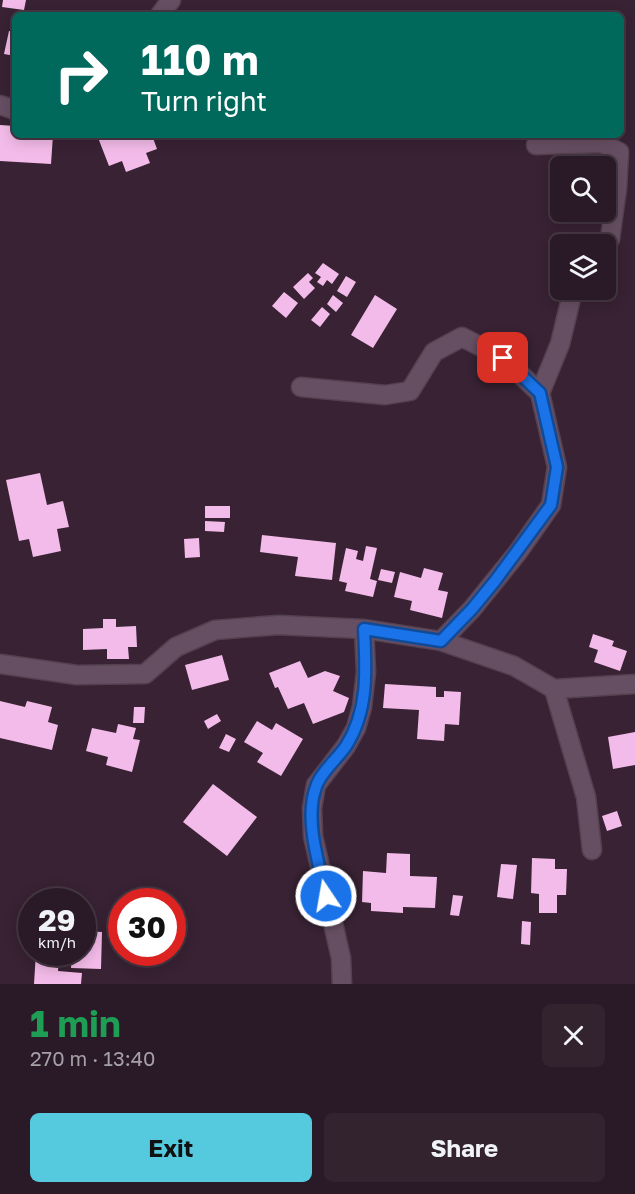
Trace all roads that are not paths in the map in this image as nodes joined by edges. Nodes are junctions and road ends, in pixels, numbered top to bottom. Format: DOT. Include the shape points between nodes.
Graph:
graph roads {
  1 [pos="536,145"];
  2 [pos="611,234"];
  3 [pos="571,300"];
  4 [pos="301,387"];
  5 [pos="540,393"];
  6 [pos="364,629"];
  7 [pos="441,641"];
  8 [pos="0,664"];
  9 [pos="635,684"];
  10 [pos="554,689"];
  11 [pos="592,850"];
  12 [pos="342,984"];
  1 -- 2 [label="street" via="602,142 619,152"];
  3 -- 5 [label="street" via="560,344"];
  4 -- 5 [label="street" via="385,396 410,391 434,352 462,337 503,358"];
  5 -- 7 [label="street" via="557,467 551,505 472,609"];
  6 -- 7 [label="street"];
  6 -- 8 [label="street" via="278,624 215,630 176,647 145,674 77,675"];
  6 -- 12 [label="street" via="366,672 356,728 316,785 312,808 313,837 341,958"];
  7 -- 10 [label="street" via="514,666"];
  9 -- 10 [label="street"];
  10 -- 11 [label="street" via="586,797"];
}
